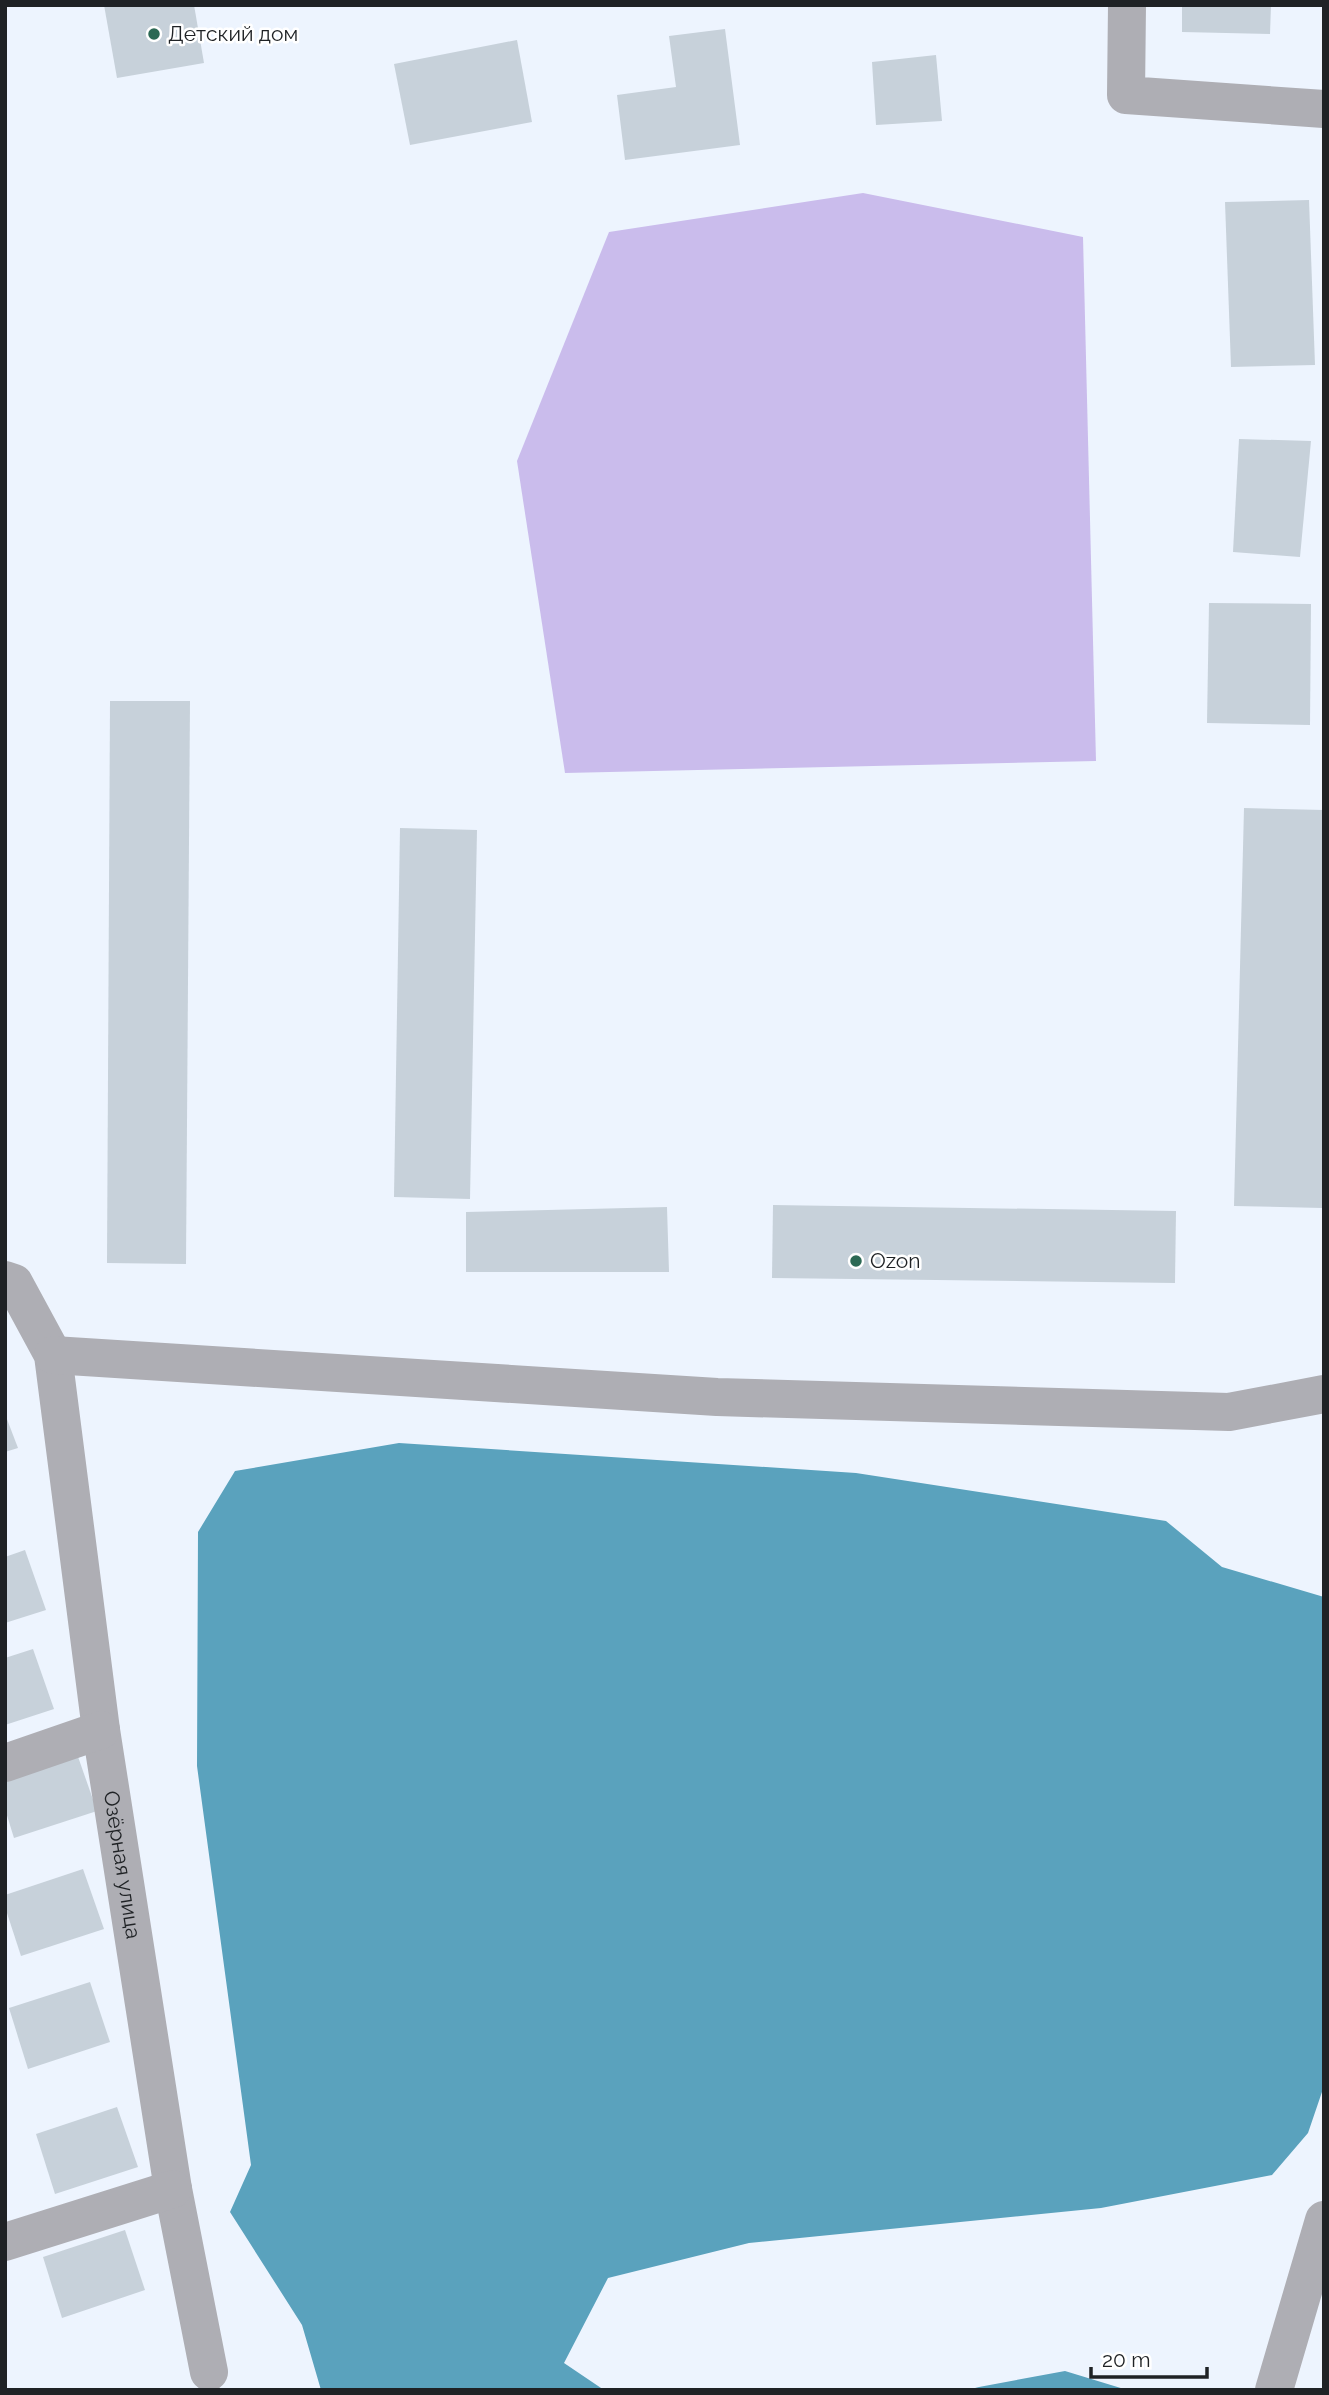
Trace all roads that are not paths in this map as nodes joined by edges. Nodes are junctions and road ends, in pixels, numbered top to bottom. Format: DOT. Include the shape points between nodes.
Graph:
graph roads {
  1 [pos="1127,5"];
  2 [pos="1324,109"];
  3 [pos="5,1280"];
  4 [pos="53,1355"];
  5 [pos="1324,1394"];
  6 [pos="101,1730"];
  7 [pos="5,1763"];
  8 [pos="173,2189"];
  9 [pos="1324,2220"];
  10 [pos="5,2242"];
  11 [pos="209,2372"];
  12 [pos="1274,2390"];
  1 -- 2 [label="street" via="1126,95"];
  3 -- 4 [label="street" via="14,1283"];
  4 -- 5 [label="street" via="744,1397 1229,1412"];
  4 -- 6 [label="street, Озёрная улица"];
  6 -- 7 [label="street"];
  6 -- 8 [label="street, Озёрная улица"];
  8 -- 10 [label="street"];
  8 -- 11 [label="street, Озёрная улица"];
  9 -- 12 [label="street"];
}
